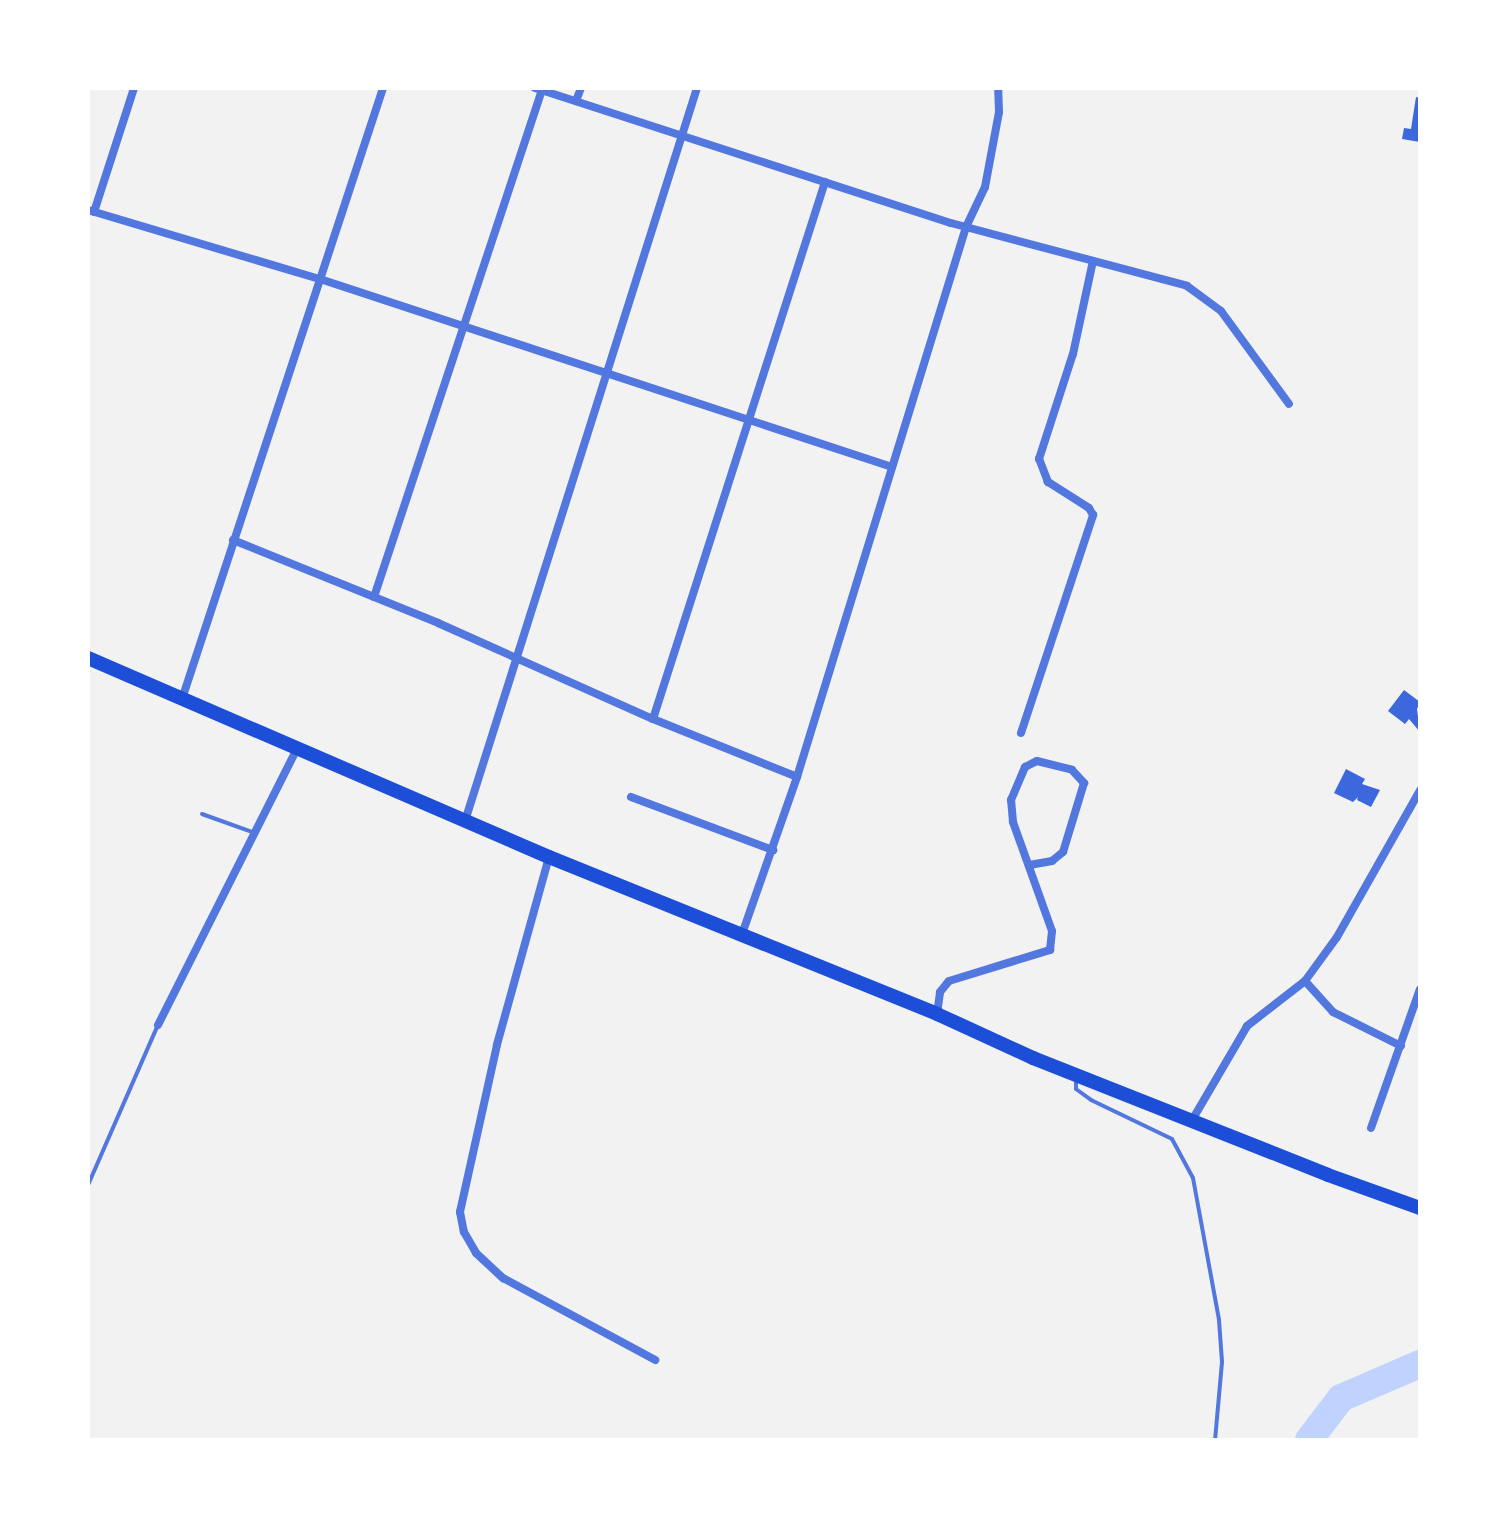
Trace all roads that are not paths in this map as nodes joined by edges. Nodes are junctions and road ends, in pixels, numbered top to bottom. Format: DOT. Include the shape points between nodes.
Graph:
graph roads {
  1 [pos="134,88"];
  2 [pos="383,88"];
  3 [pos="581,88"];
  4 [pos="697,88"];
  5 [pos="998,88"];
  6 [pos="538,89"];
  7 [pos="576,101"];
  8 [pos="682,136"];
  9 [pos="825,182"];
  10 [pos="91,211"];
  11 [pos="966,227"];
  12 [pos="1093,261"];
  13 [pos="323,280"];
  14 [pos="462,326"];
  15 [pos="606,373"];
  16 [pos="1289,404"];
  17 [pos="748,419"];
  18 [pos="892,467"];
  19 [pos="233,540"];
  20 [pos="374,597"];
  21 [pos="88,658"];
  22 [pos="516,659"];
  23 [pos="182,700"];
  24 [pos="653,719"];
  25 [pos="1021,733"];
  26 [pos="297,749"];
  27 [pos="797,777"];
  28 [pos="1420,790"];
  29 [pos="631,797"];
  30 [pos="202,814"];
  31 [pos="465,821"];
  32 [pos="252,832"];
  33 [pos="773,850"];
  34 [pos="549,857"];
  35 [pos="1029,865"];
  36 [pos="741,937"];
  37 [pos="1305,981"];
  38 [pos="1420,989"];
  39 [pos="937,1014"];
  40 [pos="158,1025"];
  41 [pos="1401,1046"];
  42 [pos="1077,1075"];
  43 [pos="1191,1122"];
  44 [pos="1371,1128"];
  45 [pos="88,1185"];
  46 [pos="1420,1208"];
  47 [pos="655,1360"];
  48 [pos="1215,1440"];
  1 -- 10 [label="street"];
  2 -- 13 [label="street"];
  3 -- 7 [label="street"];
  4 -- 8 [label="street"];
  5 -- 11 [label="street" via="999,112 985,187"];
  6 -- 7 [label="street"];
  6 -- 14 [label="street"];
  7 -- 8 [label="street"];
  8 -- 9 [label="street"];
  8 -- 15 [label="street"];
  9 -- 11 [label="street"];
  9 -- 17 [label="street"];
  10 -- 13 [label="street"];
  11 -- 12 [label="street"];
  11 -- 18 [label="street"];
  12 -- 16 [label="street" via="1202,294 1221,311"];
  12 -- 25 [label="street" via="1073,354 1039,459 1048,482 1093,515"];
  13 -- 14 [label="street"];
  13 -- 19 [label="street"];
  14 -- 15 [label="street"];
  14 -- 20 [label="street"];
  15 -- 17 [label="street"];
  15 -- 22 [label="street"];
  17 -- 18 [label="street"];
  17 -- 24 [label="street"];
  18 -- 27 [label="street"];
  19 -- 20 [label="street"];
  19 -- 23 [label="street"];
  20 -- 22 [label="street"];
  21 -- 23 [label="main road"];
  22 -- 24 [label="street"];
  22 -- 31 [label="street"];
  23 -- 26 [label="main road"];
  24 -- 27 [label="street"];
  26 -- 31 [label="main road"];
  26 -- 32 [label="street"];
  27 -- 33 [label="street"];
  28 -- 37 [label="street" via="1337,937"];
  29 -- 33 [label="street"];
  30 -- 32 [label="lane"];
  31 -- 34 [label="main road"];
  32 -- 40 [label="street"];
  33 -- 36 [label="street"];
  34 -- 36 [label="main road"];
  34 -- 47 [label="street" via="497,1045 460,1212 464,1232 476,1253 503,1278"];
  35 -- 35 [label="street" via="1011,800 1025,767 1037,761 1072,770 1084,783 1063,852 1052,861"];
  35 -- 39 [label="street" via="1052,931 1050,950 949,981 940,992"];
  36 -- 39 [label="main road"];
  37 -- 41 [label="street" via="1333,1012"];
  37 -- 43 [label="street" via="1247,1026"];
  38 -- 41 [label="street"];
  39 -- 42 [label="main road"];
  40 -- 45 [label="lane"];
  41 -- 44 [label="street"];
  42 -- 43 [label="main road"];
  42 -- 48 [label="lane" via="1076,1089 1091,1100 1172,1139 1193,1178 1220,1334"];
  43 -- 46 [label="main road"];
}
